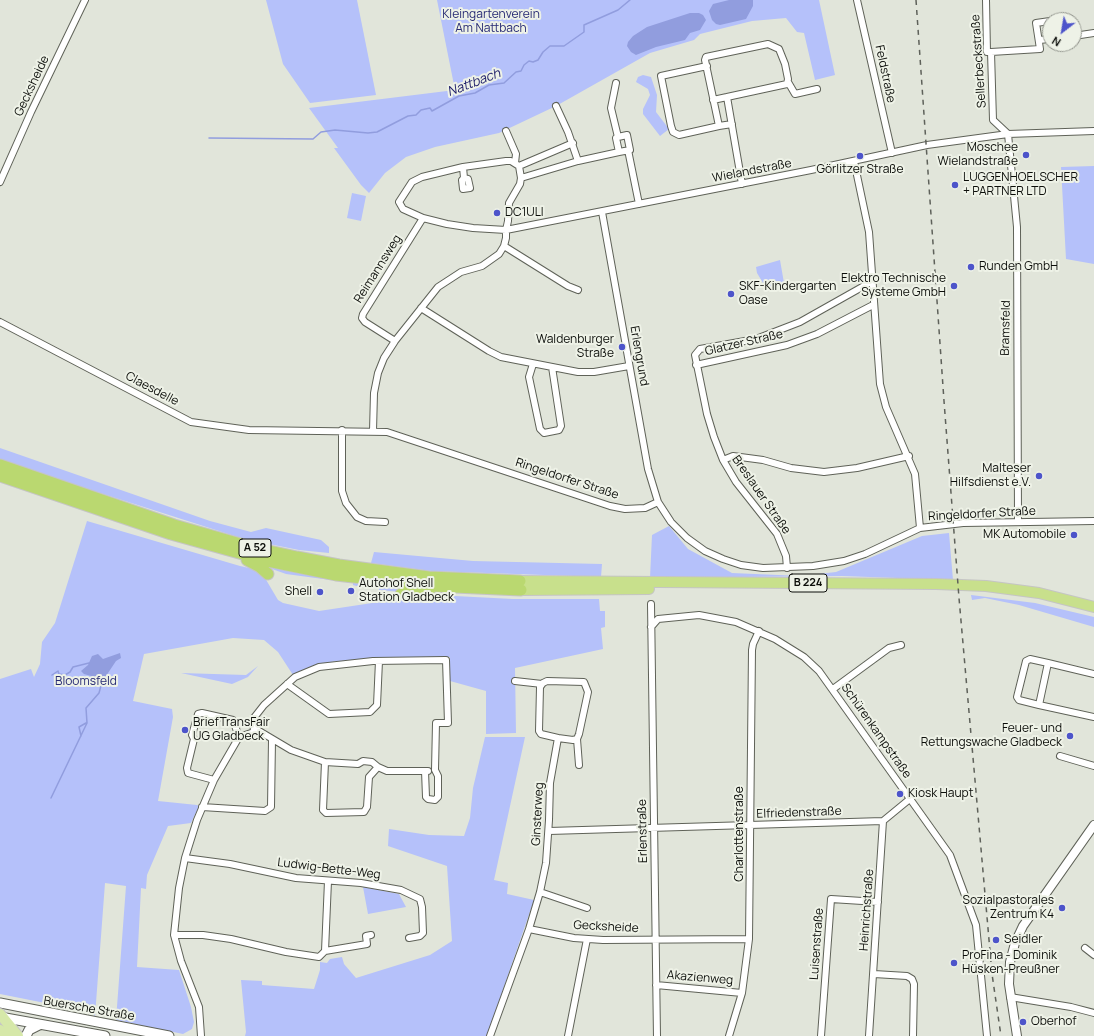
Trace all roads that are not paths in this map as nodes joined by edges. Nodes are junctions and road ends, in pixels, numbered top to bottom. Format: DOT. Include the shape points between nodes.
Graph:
graph roads {
  1 [pos="86,0"];
  2 [pos="857,0"];
  3 [pos="986,0"];
  4 [pos="1042,22"];
  5 [pos="1094,33"];
  6 [pos="1082,35"];
  7 [pos="1039,40"];
  8 [pos="1042,40"];
  9 [pos="991,52"];
  10 [pos="707,66"];
  11 [pos="788,82"];
  12 [pos="616,83"];
  13 [pos="817,89"];
  14 [pos="726,97"];
  15 [pos="713,100"];
  16 [pos="556,106"];
  17 [pos="732,124"];
  18 [pos="719,126"];
  19 [pos="506,131"];
  20 [pos="1094,131"];
  21 [pos="1008,134"];
  22 [pos="618,137"];
  23 [pos="573,143"];
  24 [pos="628,150"];
  25 [pos="619,152"];
  26 [pos="892,153"];
  27 [pos="578,161"];
  28 [pos="854,161"];
  29 [pos="517,165"];
  30 [pos="463,167"];
  31 [pos="464,178"];
  32 [pos="522,178"];
  33 [pos="0,182"];
  34 [pos="742,184"];
  35 [pos="639,204"];
  36 [pos="602,212"];
  37 [pos="423,218"];
  38 [pos="506,230"];
  39 [pos="504,246"];
  40 [pos="871,282"];
  41 [pos="578,290"];
  42 [pos="873,306"];
  43 [pos="421,308"];
  44 [pos="0,322"];
  45 [pos="395,341"];
  46 [pos="533,364"];
  47 [pos="696,365"];
  48 [pos="629,366"];
  49 [pos="552,367"];
  50 [pos="342,430"];
  51 [pos="306,431"];
  52 [pos="373,431"];
  53 [pos="909,456"];
  54 [pos="723,460"];
  55 [pos="0,465"];
  56 [pos="0,476"];
  57 [pos="658,502"];
  58 [pos="1094,521"];
  59 [pos="385,522"];
  60 [pos="1018,522"];
  61 [pos="920,528"];
  62 [pos="219,548"];
  63 [pos="787,568"];
  64 [pos="268,574"];
  65 [pos="520,586"];
  66 [pos="445,587"];
  67 [pos="401,594"];
  68 [pos="651,604"];
  69 [pos="1094,607"];
  70 [pos="1094,613"];
  71 [pos="651,627"];
  72 [pos="759,631"];
  73 [pos="901,645"];
  74 [pos="380,661"];
  75 [pos="1048,663"];
  76 [pos="1094,674"];
  77 [pos="515,681"];
  78 [pos="287,684"];
  79 [pos="542,684"];
  80 [pos="833,689"];
  81 [pos="1039,705"];
  82 [pos="1094,717"];
  83 [pos="254,728"];
  84 [pos="239,737"];
  85 [pos="558,738"];
  86 [pos="577,739"];
  87 [pos="272,740"];
  88 [pos="1060,756"];
  89 [pos="325,762"];
  90 [pos="580,765"];
  91 [pos="1094,766"];
  92 [pos="378,767"];
  93 [pos="435,770"];
  94 [pos="425,771"];
  95 [pos="214,780"];
  96 [pos="911,798"];
  97 [pos="202,807"];
  98 [pos="883,821"];
  99 [pos="750,825"];
  100 [pos="1094,825"];
  101 [pos="654,828"];
  102 [pos="549,831"];
  103 [pos="185,858"];
  104 [pos="328,881"];
  105 [pos="540,892"];
  106 [pos="878,902"];
  107 [pos="587,908"];
  108 [pos="529,929"];
  109 [pos="174,935"];
  110 [pos="371,935"];
  111 [pos="409,938"];
  112 [pos="749,939"];
  113 [pos="587,940"];
  114 [pos="656,940"];
  115 [pos="1085,948"];
  116 [pos="324,953"];
  117 [pos="1094,955"];
  118 [pos="874,974"];
  119 [pos="656,985"];
  120 [pos="742,993"];
  121 [pos="1010,996"];
  122 [pos="2,1005"];
  123 [pos="1094,1013"];
  124 [pos="1,1017"];
  125 [pos="39,1025"];
  126 [pos="0,1030"];
  127 [pos="7,1036"];
  128 [pos="18,1036"];
  129 [pos="26,1036"];
  130 [pos="105,1036"];
  131 [pos="169,1036"];
  132 [pos="201,1036"];
  133 [pos="490,1036"];
  134 [pos="568,1036"];
  135 [pos="656,1036"];
  136 [pos="729,1036"];
  137 [pos="821,1036"];
  138 [pos="869,1036"];
  139 [pos="913,1036"];
  140 [pos="987,1036"];
  141 [pos="1017,1036"];
  1 -- 33 [label="street, Gecksheide"];
  2 -- 26 [label="street, Feldstraße"];
  3 -- 9 [label="street, Sellerbeckstraße" via="987,52"];
  4 -- 7 [label="street" via="1036,23"];
  5 -- 6 [label="street"];
  7 -- 8 [label="street"];
  7 -- 9 [label="street" via="1040,49"];
  9 -- 21 [label="street, Sellerbeckstraße" via="993,120"];
  10 -- 11 [label="street" via="705,60 709,55 768,44 781,51"];
  10 -- 15 [label="street"];
  10 -- 18 [label="street" via="661,76 673,132 679,134"];
  11 -- 13 [label="street" via="795,94"];
  11 -- 14 [label="street" via="784,86"];
  12 -- 22 [label="street" via="611,108"];
  14 -- 15 [label="street"];
  14 -- 17 [label="street"];
  15 -- 18 [label="street"];
  16 -- 23 [label="street"];
  17 -- 18 [label="street"];
  17 -- 34 [label="street"];
  19 -- 29 [label="street" via="516,154"];
  20 -- 21 [label="street, Wielandstraße"];
  21 -- 26 [label="street, Wielandstraße" via="927,145"];
  21 -- 60 [label="street, Bramsfeld" via="1017,227"];
  22 -- 24 [label="street" via="627,135"];
  22 -- 25 [label="street" via="616,138"];
  23 -- 27 [label="street"];
  23 -- 29 [label="street"];
  24 -- 25 [label="street"];
  24 -- 35 [label="street"];
  25 -- 27 [label="street"];
  26 -- 28 [label="street, Wielandstraße"];
  27 -- 32 [label="street"];
  28 -- 34 [label="street, Wielandstraße"];
  28 -- 40 [label="street" via="869,232"];
  29 -- 30 [label="street" via="506,161"];
  29 -- 32 [label="street"];
  30 -- 31 [label="street"];
  30 -- 37 [label="street, Wielandstraße" via="432,173 412,182 400,202 403,208"];
  32 -- 38 [label="street" via="509,203"];
  34 -- 35 [label="street, Wielandstraße"];
  35 -- 36 [label="street, Wielandstraße"];
  36 -- 38 [label="street, Wielandstraße"];
  36 -- 48 [label="street, Erlengrund"];
  37 -- 38 [label="street, Wielandstraße" via="473,228"];
  37 -- 45 [label="street, Reimannsweg" via="362,318"];
  38 -- 39 [label="street"];
  39 -- 41 [label="street"];
  39 -- 43 [label="street" via="492,261 461,272 438,287"];
  40 -- 42 [label="street"];
  40 -- 47 [label="street, Glatzer Straße" via="800,322 756,338 700,349 695,355"];
  42 -- 47 [label="street, Glatzer Straße" via="817,334 787,345"];
  42 -- 53 [label="street" via="880,384 886,406"];
  43 -- 45 [label="street"];
  43 -- 46 [label="street" via="501,357"];
  44 -- 51 [label="street, Claesdelle" via="191,422 249,430"];
  45 -- 52 [label="street" via="378,373 374,393"];
  46 -- 49 [label="street"];
  46 -- 49 [label="street" via="529,377 540,429 544,433 559,430 561,426"];
  47 -- 54 [label="street, Breslauer Straße" via="714,437"];
  48 -- 49 [label="street" via="594,372"];
  48 -- 57 [label="street, Erlengrund" via="648,469"];
  50 -- 51 [label="street, Ringeldorfer Straße"];
  50 -- 52 [label="street, Ringeldorfer Straße"];
  50 -- 59 [label="street" via="342,491 346,503 357,517 366,521"];
  52 -- 57 [label="street, Ringeldorfer Straße" via="399,435 610,506 625,509 645,508"];
  53 -- 54 [label="street" via="857,468 824,472 733,456"];
  53 -- 61 [label="street" via="915,474"];
  54 -- 63 [label="street, Breslauer Straße" via="736,482 777,534 786,556"];
  55 -- 65 [label="highway, A 52" via="174,525 251,547 340,565"];
  56 -- 62 [label="highway, A 52"];
  57 -- 63 [label="street, Ringeldorfer Straße" via="671,522 705,551 741,565"];
  58 -- 60 [label="street, Ringeldorfer Straße"];
  60 -- 61 [label="street, Ringeldorfer Straße" via="948,524"];
  61 -- 63 [label="street, Ringeldorfer Straße" via="844,561"];
  62 -- 64 [label="highway" via="260,567"];
  62 -- 66 [label="highway, A 52" via="336,575"];
  65 -- 66 [label="highway, A 52"];
  65 -- 69 [label="highway, B 224" via="943,584 1032,592"];
  65 -- 70 [label="highway, B 224" via="936,589 985,592"];
  66 -- 67 [label="highway"];
  68 -- 71 [label="street, Erlenstraße"];
  71 -- 72 [label="street, Schürenkampstraße" via="658,619 698,615 736,622"];
  71 -- 101 [label="street, Erlenstraße"];
  72 -- 80 [label="street, Schürenkampstraße" via="804,657"];
  72 -- 99 [label="street, Charlottenstraße" via="752,650"];
  73 -- 80 [label="street" via="889,648"];
  74 -- 78 [label="street" via="319,667"];
  74 -- 78 [label="street" via="377,705 370,712 329,714"];
  74 -- 93 [label="street" via="446,660 448,723 436,723"];
  75 -- 76 [label="street"];
  75 -- 81 [label="street"];
  75 -- 81 [label="street" via="1026,660 1018,697 1019,700"];
  77 -- 79 [label="street"];
  78 -- 83 [label="street" via="253,719"];
  79 -- 85 [label="street" via="538,729 541,734"];
  79 -- 86 [label="street" via="547,680 581,681 587,686 585,712"];
  80 -- 96 [label="street, Schürenkampstraße"];
  81 -- 82 [label="street"];
  83 -- 84 [label="street" via="254,732"];
  83 -- 87 [label="street"];
  84 -- 95 [label="street"];
  84 -- 95 [label="street" via="233,720 198,714 192,735 194,739 188,773"];
  85 -- 86 [label="street"];
  85 -- 102 [label="street, Ginsterweg" via="550,783"];
  86 -- 90 [label="street"];
  87 -- 89 [label="street"];
  87 -- 97 [label="street" via="270,807 265,810"];
  88 -- 91 [label="street"];
  89 -- 92 [label="street" via="358,764 368,761"];
  89 -- 92 [label="street" via="323,810 326,813 364,812 367,807 369,777"];
  92 -- 94 [label="street" via="387,771"];
  93 -- 94 [label="street"];
  93 -- 94 [label="street" via="438,776 438,797 435,800 426,797"];
  95 -- 97 [label="street"];
  96 -- 98 [label="street"];
  96 -- 140 [label="street, Schürenkampstraße" via="950,855 976,925"];
  97 -- 103 [label="street"];
  98 -- 99 [label="street, Elfriedenstraße"];
  98 -- 106 [label="street, Heinrichstraße"];
  99 -- 101 [label="street, Elfriedenstraße"];
  99 -- 112 [label="street, Charlottenstraße"];
  100 -- 121 [label="street" via="1023,926 1010,962"];
  101 -- 102 [label="street, Elfriedenstraße"];
  101 -- 114 [label="street, Erlenstraße"];
  102 -- 105 [label="street, Ginsterweg"];
  103 -- 104 [label="street, Ludwig-Bette-Weg" via="230,864 281,876"];
  103 -- 109 [label="street"];
  104 -- 111 [label="street, Ludwig-Bette-Weg" via="381,886 401,890 420,899 423,933"];
  104 -- 116 [label="street"];
  105 -- 107 [label="street"];
  105 -- 108 [label="street, Ginsterweg"];
  106 -- 118 [label="street, Heinrichstraße"];
  106 -- 137 [label="street, Luisenstraße" via="831,899"];
  108 -- 113 [label="street, Gecksheide"];
  108 -- 133 [label="street"];
  109 -- 116 [label="street" via="203,935 231,939 316,957"];
  109 -- 132 [label="street" via="199,1007"];
  110 -- 116 [label="street" via="366,936 367,944"];
  112 -- 114 [label="street, Gecksheide"];
  112 -- 120 [label="street, Charlottenstraße"];
  113 -- 114 [label="street, Gecksheide"];
  113 -- 134 [label="street"];
  114 -- 119 [label="street, Erlenstraße"];
  115 -- 117 [label="street"];
  118 -- 138 [label="street, Heinrichstraße"];
  118 -- 139 [label="street" via="907,976 912,979"];
  119 -- 120 [label="street, Akazienweg"];
  119 -- 135 [label="street, Erlenstraße"];
  120 -- 136 [label="street, Charlottenstraße"];
  121 -- 123 [label="street"];
  121 -- 141 [label="street"];
  122 -- 131 [label="main road, Buersche Straße"];
  124 -- 125 [label="main road, Buersche Straße"];
  124 -- 128 [label="main road"];
  125 -- 129 [label="main road" via="29,1030"];
  125 -- 130 [label="main road, Buersche Straße"];
  126 -- 127 [label="main road"];
}
